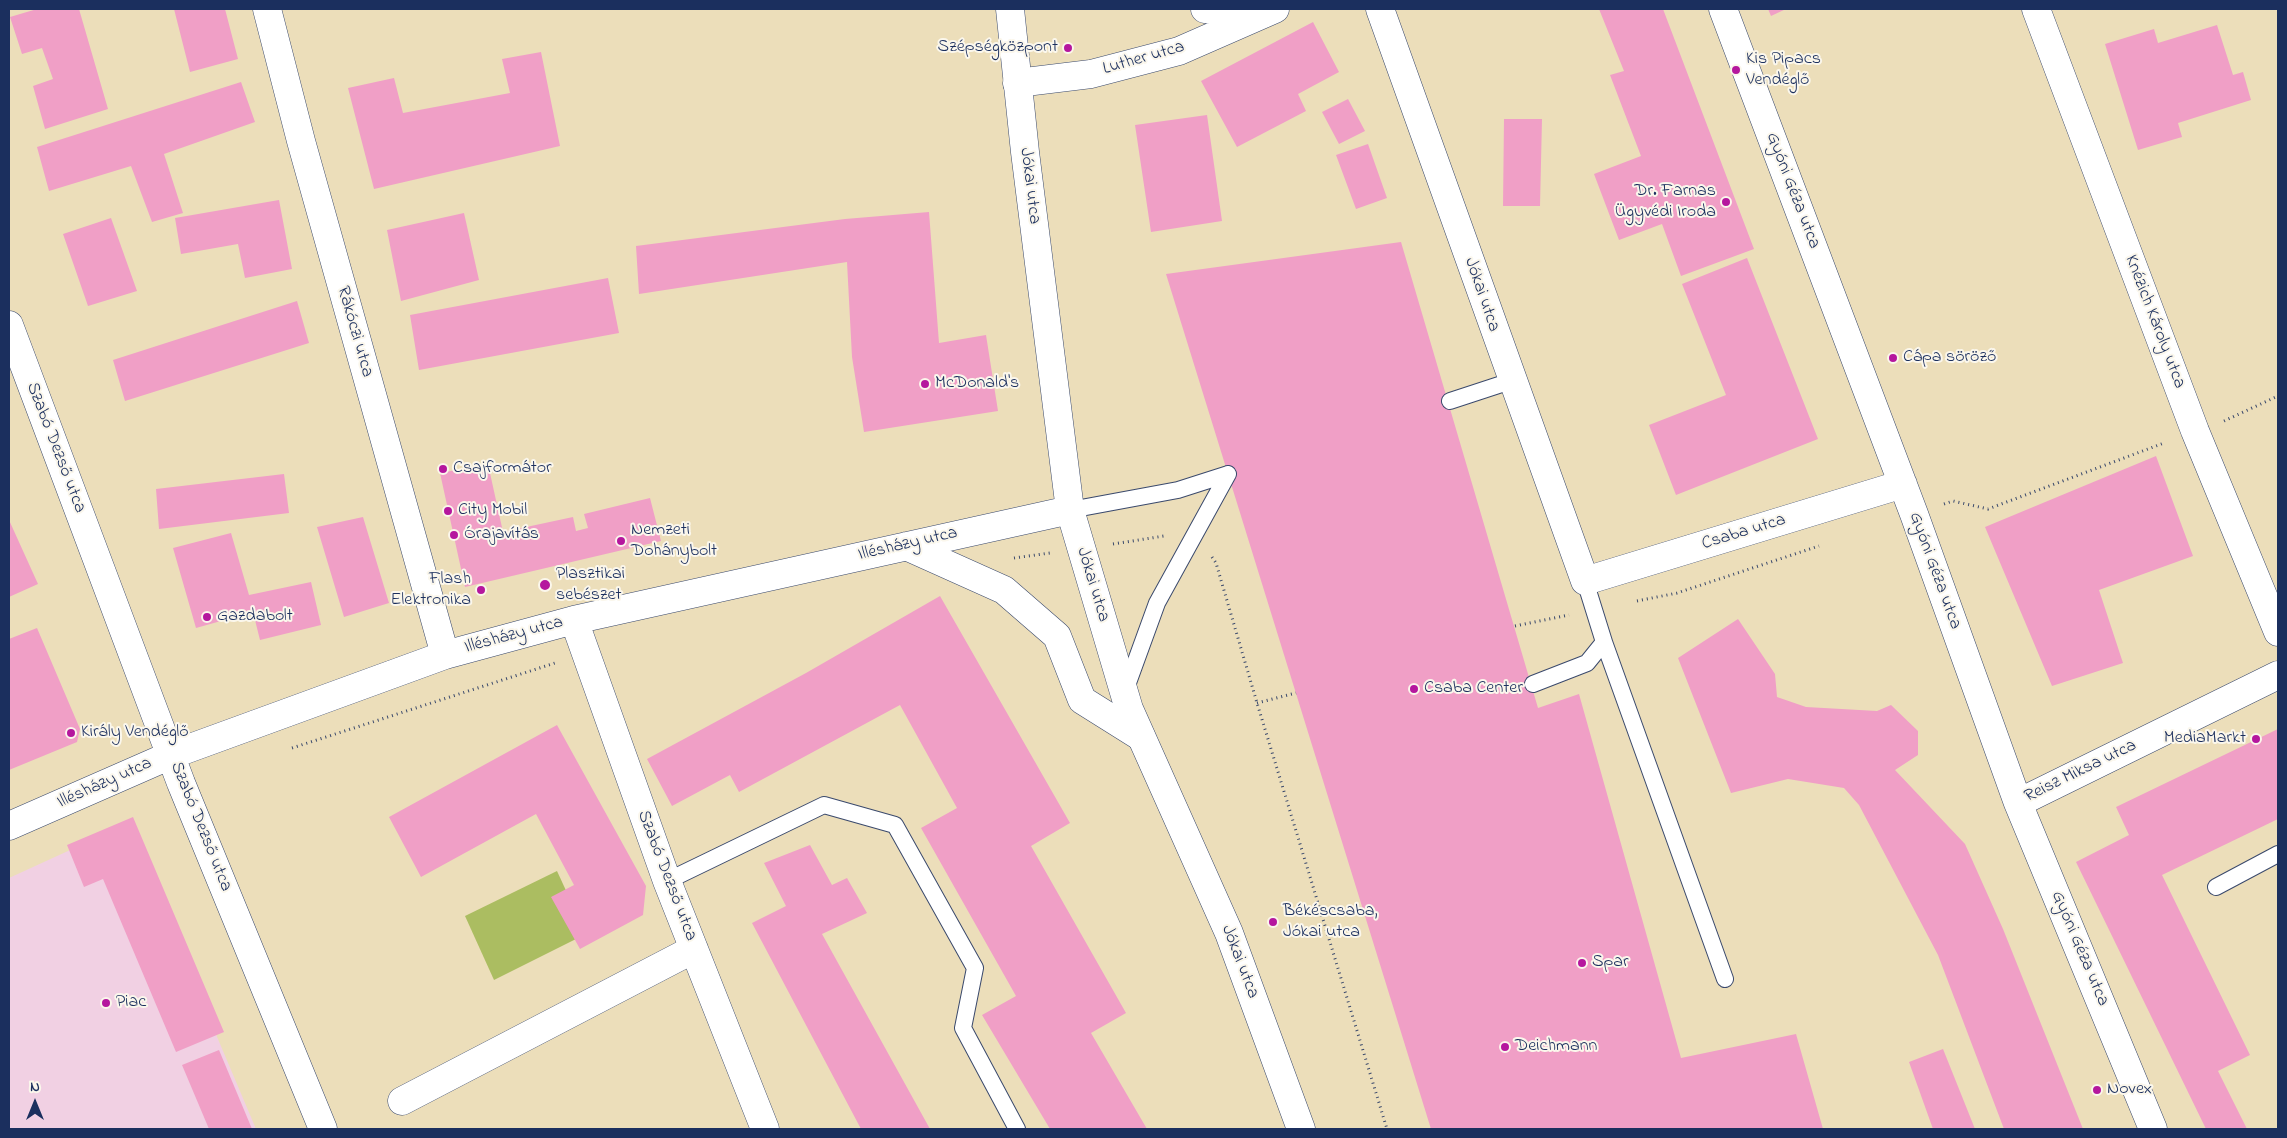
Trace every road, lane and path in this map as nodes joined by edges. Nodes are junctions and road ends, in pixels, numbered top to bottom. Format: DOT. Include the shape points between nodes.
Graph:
graph roads {
  1 [pos="267,9"];
  2 [pos="1010,9"];
  3 [pos="1205,9"];
  4 [pos="1380,9"];
  5 [pos="1724,9"];
  6 [pos="2036,9"];
  7 [pos="1270,11"];
  8 [pos="1016,83"];
  9 [pos="9,325"];
  10 [pos="1511,381"];
  11 [pos="1450,401"];
  12 [pos="2163,443"];
  13 [pos="1903,484"];
  14 [pos="1988,509"];
  15 [pos="1070,510"];
  16 [pos="1194,532"];
  17 [pos="906,546"];
  18 [pos="1585,581"];
  19 [pos="574,620"];
  20 [pos="2278,632"];
  21 [pos="1604,642"];
  22 [pos="445,655"];
  23 [pos="2278,676"];
  24 [pos="1533,684"];
  25 [pos="1124,692"];
  26 [pos="1296,693"];
  27 [pos="1256,703"];
  28 [pos="1141,737"];
  29 [pos="170,755"];
  30 [pos="2018,803"];
  31 [pos="9,826"];
  32 [pos="2278,854"];
  33 [pos="667,881"];
  34 [pos="2216,887"];
  35 [pos="694,950"];
  36 [pos="1725,979"];
  37 [pos="402,1101"];
  38 [pos="323,1129"];
  39 [pos="765,1129"];
  40 [pos="1017,1129"];
  41 [pos="1301,1129"];
  42 [pos="1388,1129"];
  43 [pos="2154,1129"];
  1 -- 22 [label="street, Rákóczi utca"];
  2 -- 8 [label="street, Jókai utca"];
  3 -- 7 [label="street, Luther utca"];
  4 -- 10 [label="street, Jókai utca"];
  5 -- 13 [label="street, Gyóni Géza utca"];
  6 -- 20 [label="street, Knézich Károly utca" via="2195,431"];
  7 -- 8 [label="street, Luther utca" via="1179,51 1091,74"];
  8 -- 15 [label="street, Jókai utca"];
  9 -- 29 [label="street, Szabó Dezső utca"];
  10 -- 11 [label="lane"];
  10 -- 18 [label="street, Jókai utca"];
  12 -- 14 [label="path"];
  13 -- 18 [label="street, Csaba utca"];
  13 -- 30 [label="street, Gyóni Géza utca"];
  15 -- 16 [label="lane" via="1178,490 1228,474"];
  15 -- 17 [label="street, Illésházy utca"];
  15 -- 25 [label="street, Jókai utca"];
  16 -- 25 [label="lane" via="1157,603"];
  16 -- 27 [label="path" via="1216,563"];
  17 -- 19 [label="street, Illésházy utca"];
  17 -- 28 [label="street" via="1004,590 1057,636 1082,700"];
  18 -- 21 [label="lane"];
  19 -- 22 [label="street, Illésházy utca"];
  19 -- 33 [label="street, Szabó Dezső utca"];
  21 -- 24 [label="lane" via="1588,663"];
  21 -- 36 [label="lane"];
  22 -- 29 [label="street, Illésházy utca"];
  23 -- 30 [label="street, Reisz Miksa utca"];
  25 -- 28 [label="street, Jókai utca"];
  26 -- 27 [label="path"];
  27 -- 42 [label="path"];
  28 -- 41 [label="street, Jókai utca" via="1229,933"];
  29 -- 31 [label="street, Illésházy utca"];
  29 -- 38 [label="street, Szabó Dezső utca"];
  30 -- 43 [label="street, Gyóni Géza utca"];
  32 -- 34 [label="lane"];
  33 -- 35 [label="street, Szabó Dezső utca"];
  33 -- 40 [label="lane" via="824,805 894,825 975,968 962,1028"];
  35 -- 37 [label="street"];
  35 -- 39 [label="street, Szabó Dezső utca"];
}
